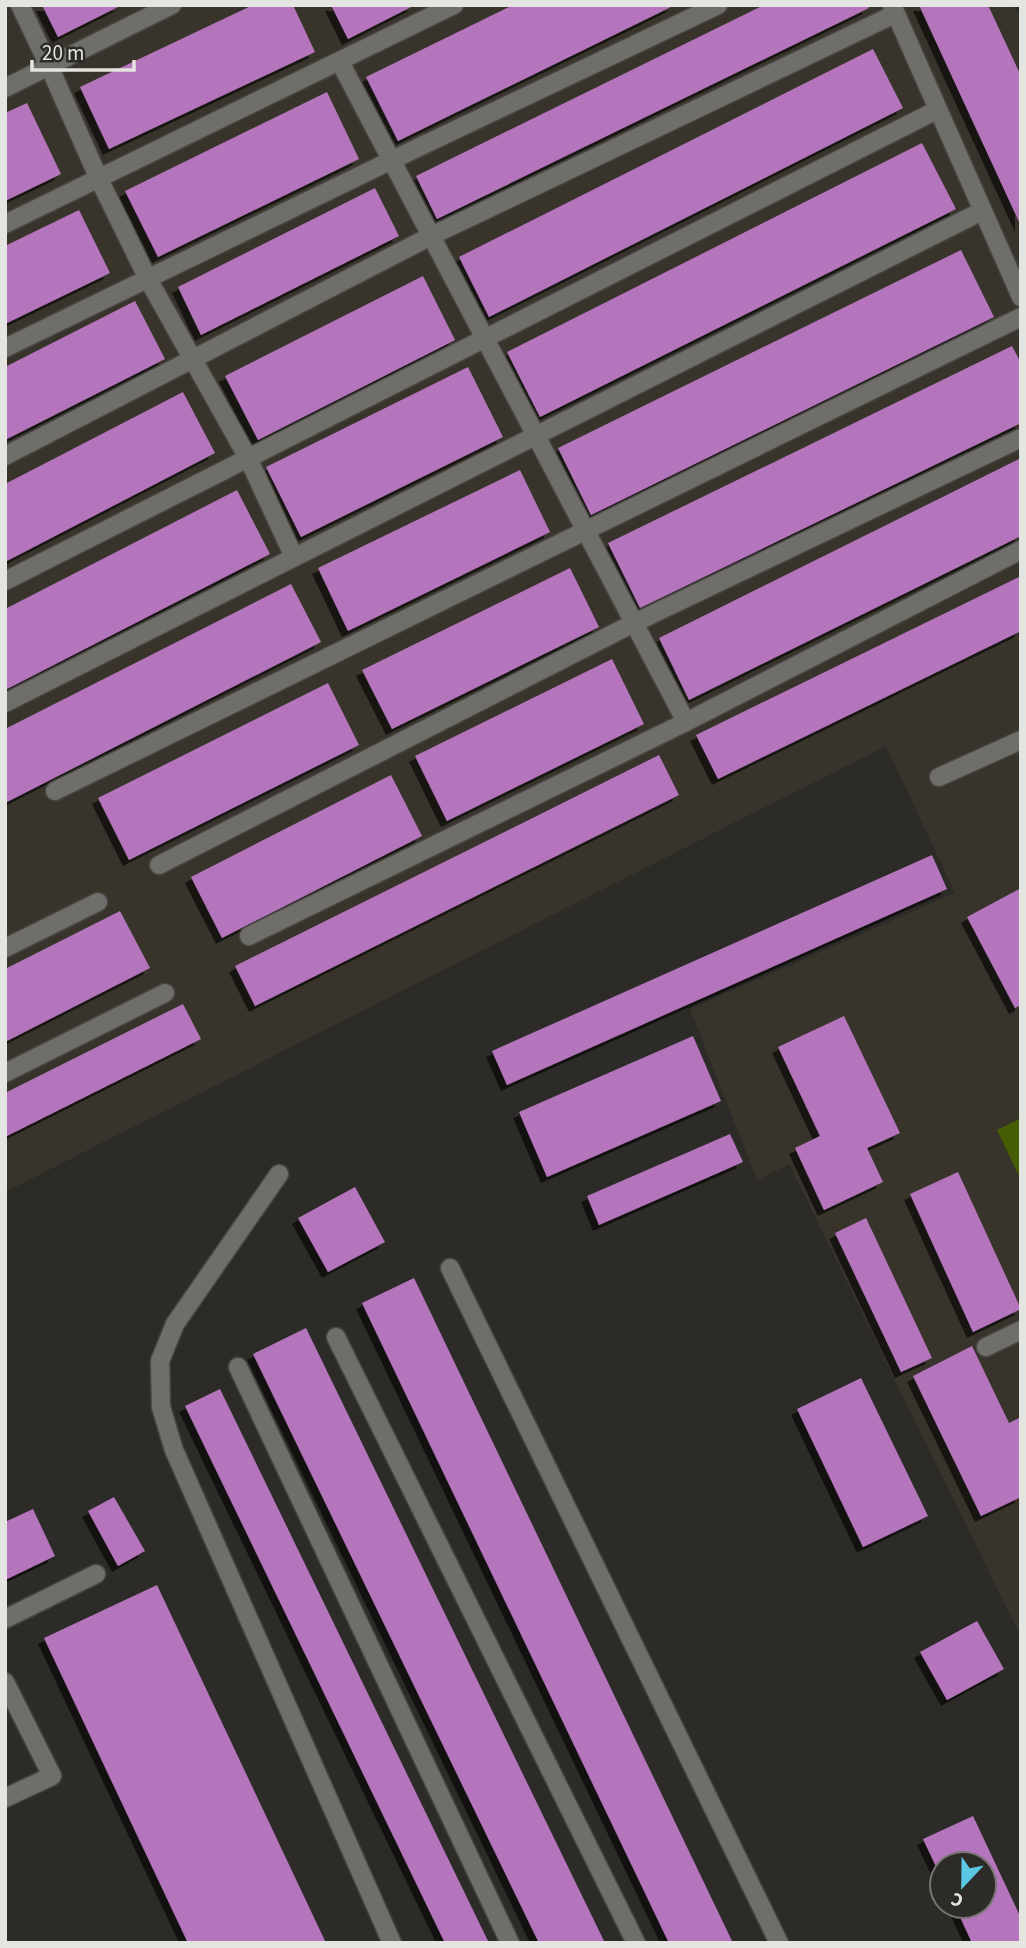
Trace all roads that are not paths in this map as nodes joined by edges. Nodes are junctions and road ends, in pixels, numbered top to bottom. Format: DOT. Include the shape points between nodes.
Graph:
graph roads {
  1 [pos="20,5"];
  2 [pos="172,5"];
  3 [pos="454,5"];
  4 [pos="718,5"];
  5 [pos="894,9"];
  6 [pos="340,62"];
  7 [pos="49,66"];
  8 [pos="5,88"];
  9 [pos="937,110"];
  10 [pos="392,160"];
  11 [pos="99,179"];
  12 [pos="982,211"];
  13 [pos="5,224"];
  14 [pos="431,236"];
  15 [pos="148,279"];
  16 [pos="1021,297"];
  17 [pos="1021,317"];
  18 [pos="484,338"];
  19 [pos="5,348"];
  20 [pos="191,360"];
  21 [pos="535,435"];
  22 [pos="1021,438"];
  23 [pos="5,456"];
  24 [pos="248,458"];
  25 [pos="584,529"];
  26 [pos="1021,550"];
  27 [pos="294,557"];
  28 [pos="5,581"];
  29 [pos="634,623"];
  30 [pos="5,704"];
  31 [pos="686,722"];
  32 [pos="1021,740"];
  33 [pos="939,777"];
  34 [pos="55,790"];
  35 [pos="159,866"];
  36 [pos="98,902"];
  37 [pos="249,936"];
  38 [pos="5,948"];
  39 [pos="165,993"];
  40 [pos="5,1073"];
  41 [pos="279,1174"];
  42 [pos="450,1268"];
  43 [pos="1021,1330"];
  44 [pos="336,1338"];
  45 [pos="986,1346"];
  46 [pos="238,1367"];
  47 [pos="96,1574"];
  48 [pos="5,1619"];
  49 [pos="5,1682"];
  50 [pos="5,1798"];
  51 [pos="392,1943"];
  52 [pos="510,1943"];
  53 [pos="636,1943"];
  54 [pos="779,1943"];
  1 -- 7 [label="lane"];
  2 -- 7 [label="lane"];
  3 -- 6 [label="lane"];
  4 -- 10 [label="lane"];
  5 -- 9 [label="lane"];
  5 -- 14 [label="lane"];
  6 -- 10 [label="lane"];
  6 -- 11 [label="lane"];
  7 -- 8 [label="lane"];
  7 -- 11 [label="lane"];
  9 -- 12 [label="lane"];
  9 -- 18 [label="lane"];
  10 -- 14 [label="lane"];
  10 -- 15 [label="lane"];
  11 -- 13 [label="lane"];
  11 -- 15 [label="lane"];
  12 -- 16 [label="lane"];
  12 -- 21 [label="lane"];
  14 -- 18 [label="lane"];
  14 -- 20 [label="lane"];
  15 -- 19 [label="lane"];
  15 -- 20 [label="lane"];
  17 -- 25 [label="lane"];
  18 -- 21 [label="lane"];
  18 -- 24 [label="lane"];
  20 -- 23 [label="lane"];
  20 -- 24 [label="lane"];
  21 -- 25 [label="lane"];
  21 -- 27 [label="lane"];
  22 -- 29 [label="lane"];
  24 -- 27 [label="lane"];
  24 -- 28 [label="lane"];
  25 -- 29 [label="lane"];
  25 -- 34 [label="lane"];
  26 -- 31 [label="lane"];
  27 -- 30 [label="lane"];
  29 -- 31 [label="lane"];
  29 -- 35 [label="lane"];
  31 -- 37 [label="lane"];
  32 -- 33 [label="lane"];
  36 -- 38 [label="lane"];
  39 -- 40 [label="lane"];
  41 -- 51 [label="lane" via="175,1324 160,1361 161,1407 174,1450"];
  42 -- 54 [label="lane"];
  43 -- 45 [label="lane"];
  44 -- 53 [label="lane"];
  46 -- 52 [label="lane"];
  47 -- 48 [label="lane"];
  49 -- 50 [label="lane" via="52,1776"];
}
